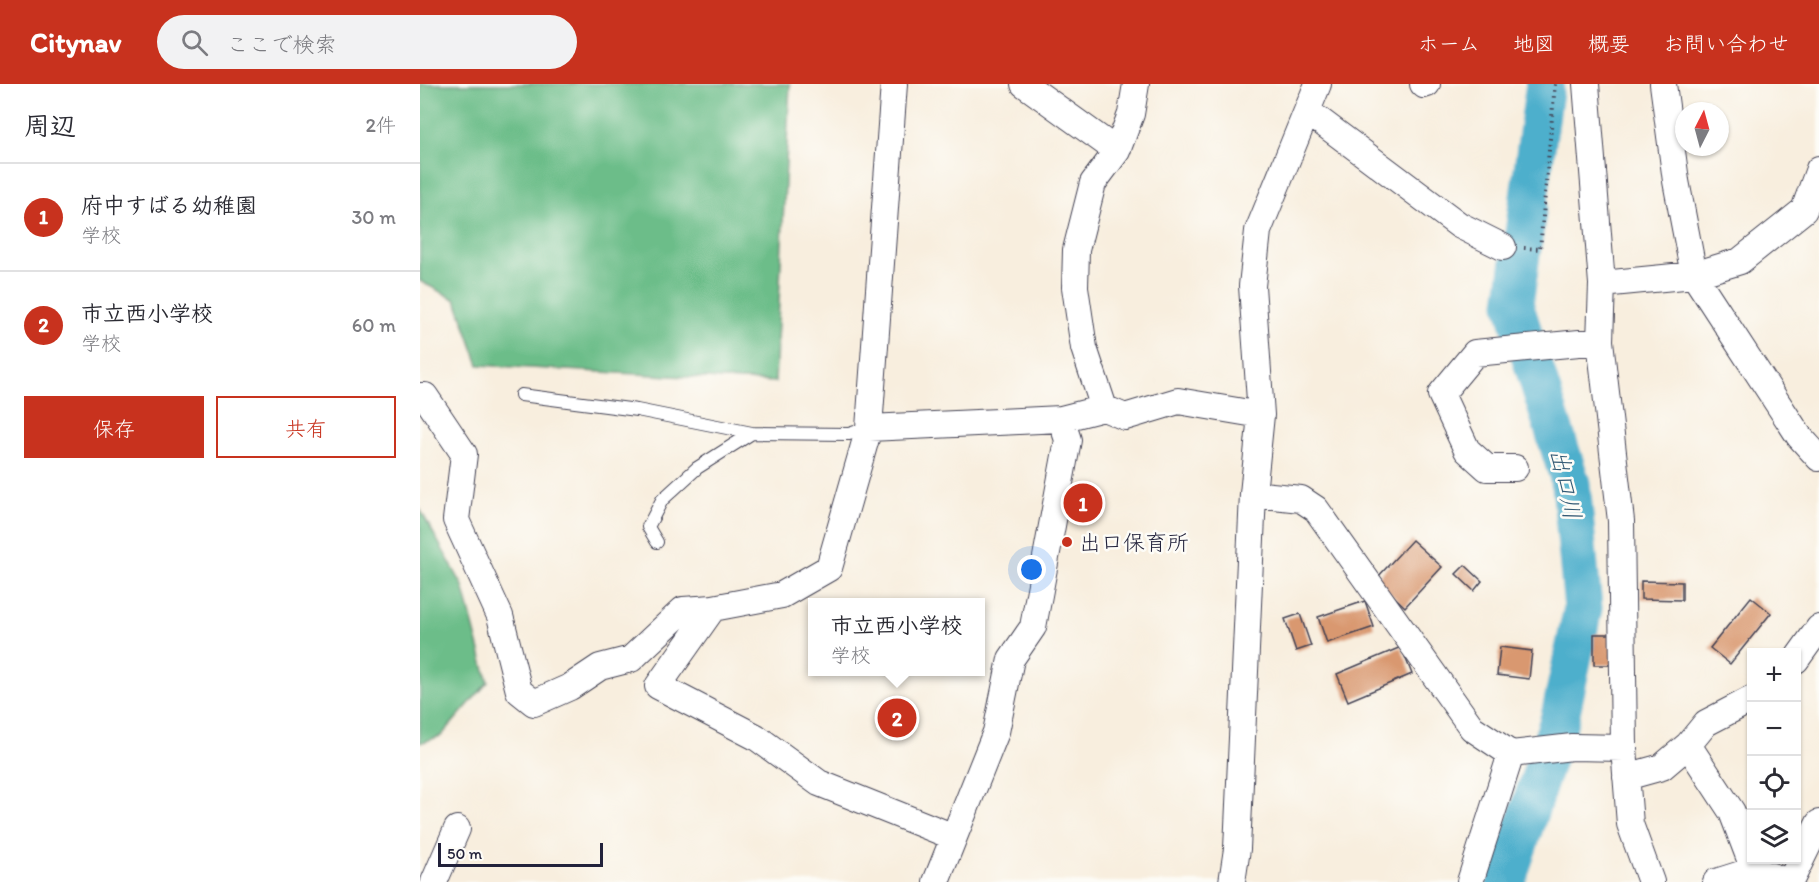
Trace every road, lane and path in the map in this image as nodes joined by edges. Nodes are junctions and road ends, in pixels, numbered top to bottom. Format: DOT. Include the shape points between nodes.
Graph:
graph roads {
  1 [pos="894,84"];
  2 [pos="1024,84"];
  3 [pos="1136,84"];
  4 [pos="1318,84"];
  5 [pos="1555,84"];
  6 [pos="1586,84"];
  7 [pos="1663,84"];
  8 [pos="1307,111"];
  9 [pos="1117,151"];
  10 [pos="1819,169"];
  11 [pos="1503,247"];
  12 [pos="1540,249"];
  13 [pos="1694,275"];
  14 [pos="1602,284"];
  15 [pos="1600,341"];
  16 [pos="521,395"];
  17 [pos="420,396"];
  18 [pos="1104,408"];
  19 [pos="1261,415"];
  20 [pos="1061,419"];
  21 [pos="869,428"];
  22 [pos="752,433"];
  23 [pos="1819,459"];
  24 [pos="1515,468"];
  25 [pos="1253,494"];
  26 [pos="657,542"];
  27 [pos="713,608"];
  28 [pos="1819,628"];
  29 [pos="1801,654"];
  30 [pos="631,659"];
  31 [pos="658,686"];
  32 [pos="1747,702"];
  33 [pos="1688,745"];
  34 [pos="1624,748"];
  35 [pos="1511,754"];
  36 [pos="1626,777"];
  37 [pos="1819,823"];
  38 [pos="457,829"];
  39 [pos="954,837"];
  40 [pos="1754,870"];
  41 [pos="434,882"];
  42 [pos="936,882"];
  43 [pos="1232,882"];
  44 [pos="1470,882"];
  45 [pos="1651,882"];
  46 [pos="1716,882"];
  47 [pos="1789,882"];
  1 -- 21 [label="street"];
  2 -- 9 [label="street"];
  3 -- 9 [label="street" via="1131,114"];
  4 -- 8 [label="street"];
  5 -- 12 [label="path"];
  6 -- 14 [label="street"];
  7 -- 13 [label="street"];
  8 -- 11 [label="street" via="1459,225"];
  8 -- 19 [label="street" via="1258,231 1252,286"];
  9 -- 18 [label="street" via="1093,183 1076,250 1075,286 1084,348"];
  10 -- 13 [label="street" via="1804,210 1740,261"];
  13 -- 14 [label="street"];
  13 -- 23 [label="street" via="1799,436"];
  14 -- 15 [label="street"];
  15 -- 24 [label="street" via="1475,353 1441,394 1467,450 1487,468"];
  15 -- 34 [label="street" via="1621,521"];
  16 -- 22 [label="lane" via="637,410"];
  17 -- 30 [label="street" via="425,396 464,454 456,520 500,616 519,691 534,703 600,668"];
  18 -- 19 [label="street" via="1125,417 1178,401"];
  18 -- 20 [label="street"];
  19 -- 25 [label="street"];
  20 -- 21 [label="street"];
  20 -- 39 [label="street" via="1068,440 1033,627 1011,658 996,732"];
  21 -- 22 [label="lane" via="849,434"];
  21 -- 27 [label="street" via="828,568 782,595"];
  22 -- 26 [label="lane" via="697,468 662,500 648,527"];
  25 -- 35 [label="street" via="1301,500 1316,509 1472,728"];
  25 -- 43 [label="street" via="1237,849"];
  27 -- 30 [label="street" via="683,610"];
  27 -- 31 [label="street"];
  28 -- 29 [label="street"];
  30 -- 31 [label="street"];
  31 -- 39 [label="street" via="756,737 819,783"];
  32 -- 33 [label="street" via="1706,723"];
  33 -- 36 [label="street" via="1662,767"];
  33 -- 40 [label="street" via="1732,812"];
  34 -- 35 [label="street" via="1572,747"];
  34 -- 36 [label="street"];
  35 -- 44 [label="street"];
  36 -- 45 [label="street" via="1630,824"];
  37 -- 47 [label="street"];
  38 -- 41 [label="street"];
  39 -- 42 [label="street"];
  40 -- 46 [label="street"];
  40 -- 47 [label="street"];
}
